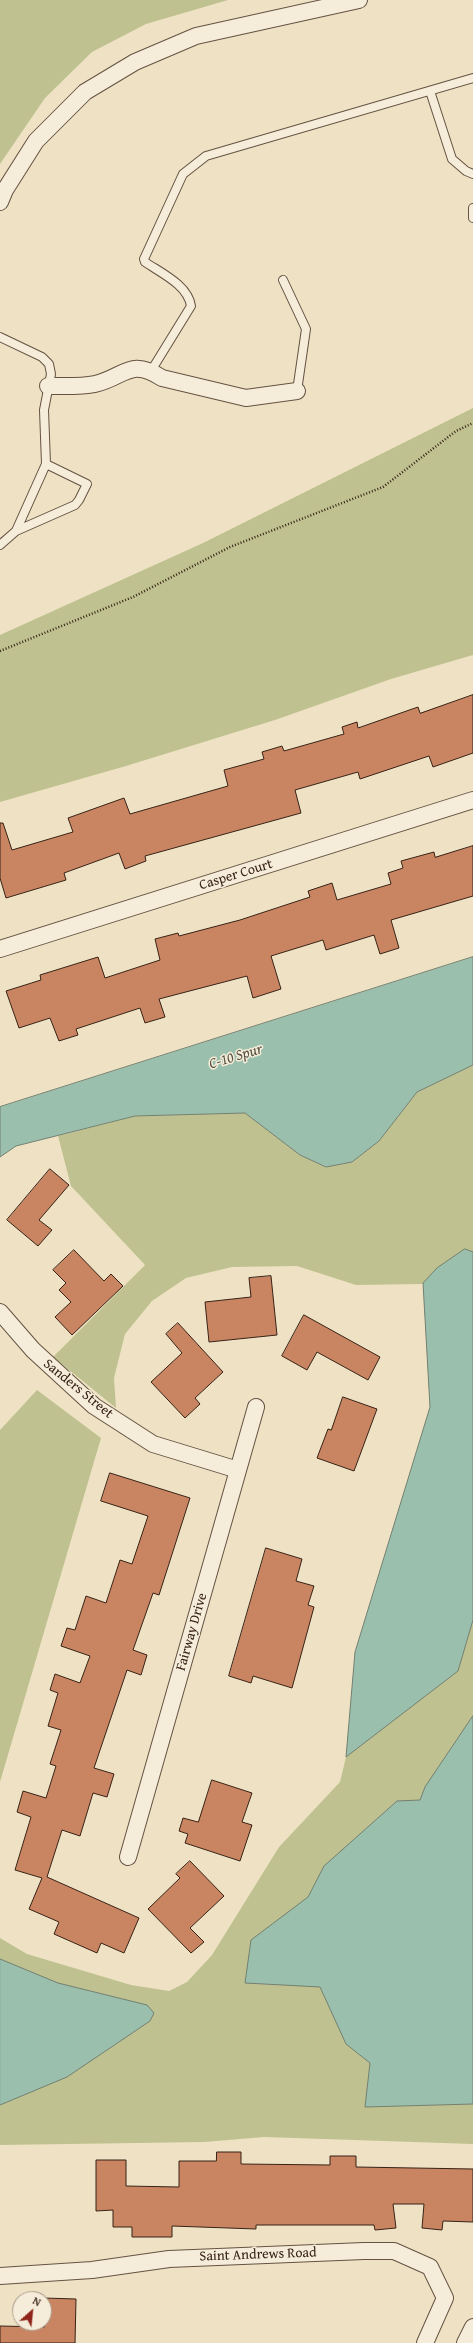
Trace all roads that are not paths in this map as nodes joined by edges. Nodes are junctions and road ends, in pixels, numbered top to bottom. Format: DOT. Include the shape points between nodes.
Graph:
graph roads {
  1 [pos="359,0"];
  2 [pos="473,78"];
  3 [pos="430,91"];
  4 [pos="469,173"];
  5 [pos="0,202"];
  6 [pos="473,208"];
  7 [pos="473,218"];
  8 [pos="283,280"];
  9 [pos="0,337"];
  10 [pos="151,371"];
  11 [pos="48,386"];
  12 [pos="297,391"];
  13 [pos="46,464"];
  14 [pos="16,531"];
  15 [pos="0,545"];
  16 [pos="473,800"];
  17 [pos="0,949"];
  18 [pos="0,1312"];
  19 [pos="256,1407"];
  20 [pos="238,1470"];
  21 [pos="128,1857"];
  22 [pos="0,2276"];
  23 [pos="473,2327"];
  24 [pos="425,2343"];
  25 [pos="465,2343"];
  1 -- 5 [label="street" via="196,36 135,62 85,92 36,141"];
  2 -- 3 [label="lane"];
  3 -- 4 [label="lane" via="452,159"];
  3 -- 10 [label="lane" via="206,156 186,170 144,259 179,285 190,300 191,306"];
  6 -- 7 [label="lane"];
  8 -- 12 [label="lane" via="306,329"];
  9 -- 11 [label="lane" via="42,357 49,364 51,374"];
  10 -- 11 [label="street" via="136,367 95,384"];
  10 -- 12 [label="street" via="162,378 246,398"];
  11 -- 13 [label="lane" via="44,422"];
  13 -- 14 [label="lane"];
  13 -- 14 [label="lane" via="87,484 82,496 75,505"];
  14 -- 15 [label="lane"];
  16 -- 17 [label="street, Casper Court"];
  18 -- 20 [label="street, Sanders Street" via="32,1350 94,1406 153,1444"];
  19 -- 20 [label="street, Fairway Drive"];
  20 -- 21 [label="street, Fairway Drive"];
  22 -- 24 [label="street, Saint Andrews Road" via="92,2270 169,2259 394,2251 430,2267 445,2298"];
  23 -- 25 [label="street"];
}
